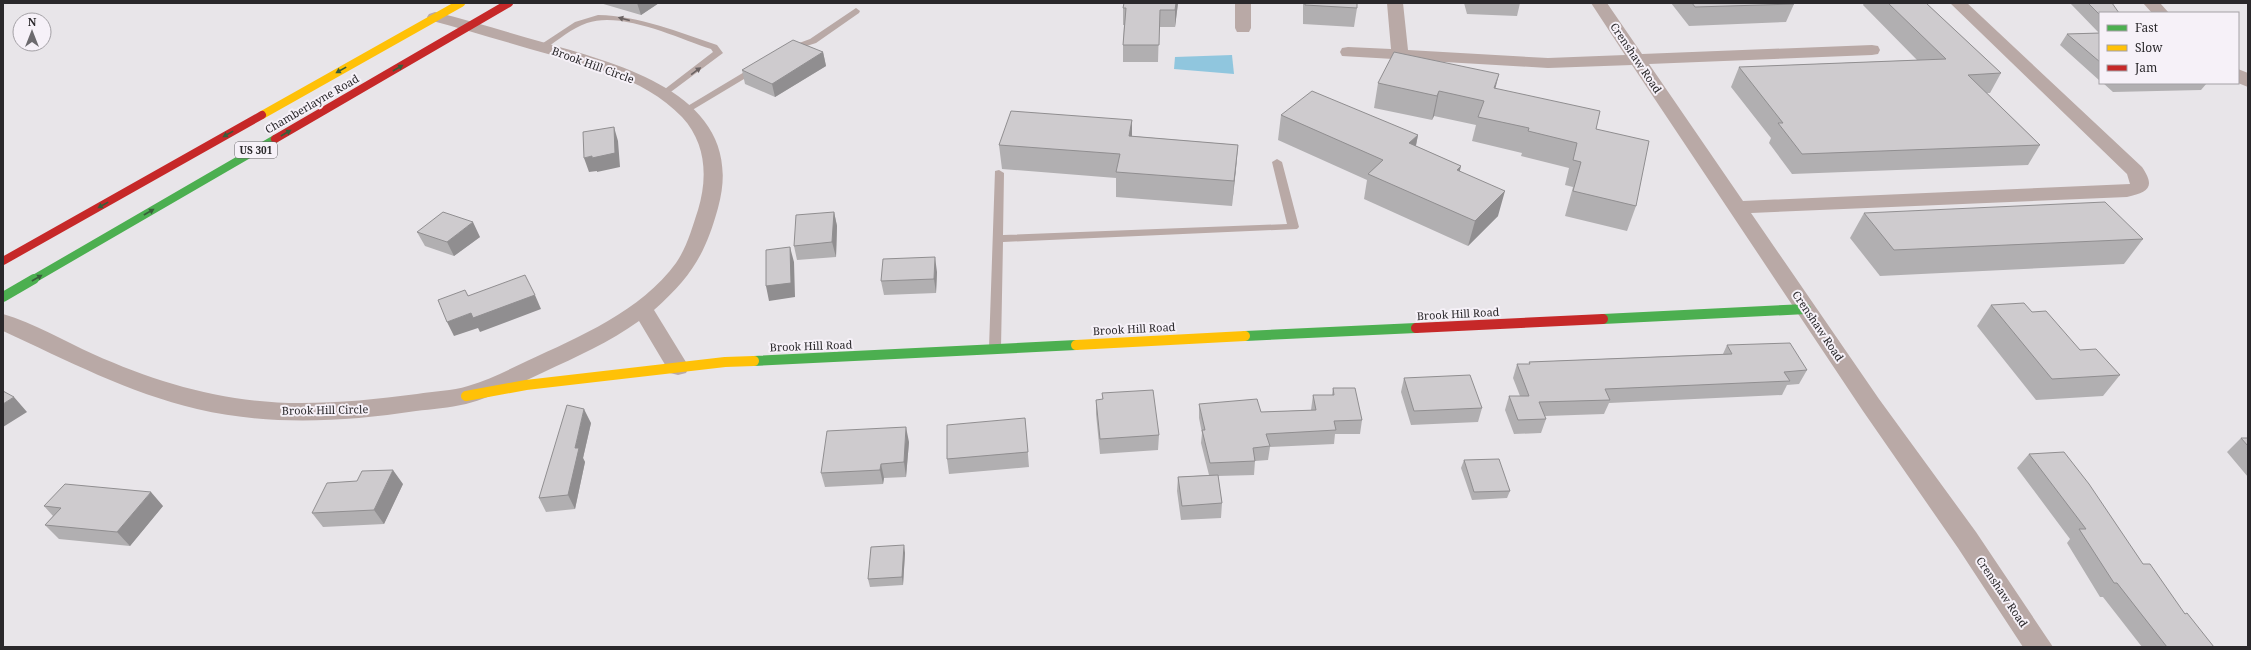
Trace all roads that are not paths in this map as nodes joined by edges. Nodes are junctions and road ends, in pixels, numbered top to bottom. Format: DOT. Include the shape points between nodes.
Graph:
graph roads {
  1 [pos="461,3"];
  2 [pos="509,3"];
  3 [pos="1244,3"];
  4 [pos="1395,3"];
  5 [pos="1599,3"];
  6 [pos="1958,3"];
  7 [pos="2151,3"];
  8 [pos="856,11"];
  9 [pos="2160,12"];
  10 [pos="435,17"];
  11 [pos="471,25"];
  12 [pos="1243,28"];
  13 [pos="542,47"];
  14 [pos="1872,50"];
  15 [pos="1348,52"];
  16 [pos="1400,55"];
  17 [pos="776,56"];
  18 [pos="1638,61"];
  19 [pos="764,64"];
  20 [pos="2239,75"];
  21 [pos="2248,82"];
  22 [pos="664,94"];
  23 [pos="686,110"];
  24 [pos="1277,162"];
  25 [pos="999,173"];
  26 [pos="1737,207"];
  27 [pos="997,239"];
  28 [pos="3,261"];
  29 [pos="3,297"];
  30 [pos="642,308"];
  31 [pos="1806,309"];
  32 [pos="3,322"];
  33 [pos="995,348"];
  34 [pos="678,367"];
  35 [pos="466,396"];
  36 [pos="2039,647"];
  1 -- 10 [label="street, Chamberlayne Road / US 301"];
  2 -- 11 [label="street, Chamberlayne Road / US 301"];
  3 -- 12 [label="street"];
  4 -- 16 [label="street"];
  5 -- 18 [label="street, Crenshaw Road"];
  6 -- 26 [label="street" via="2135,172 2140,181 2139,188 2127,191"];
  7 -- 9 [label="street"];
  8 -- 17 [label="lane" via="813,41 790,48"];
  10 -- 11 [label="street, Brook Hill Circle"];
  10 -- 28 [label="street, Chamberlayne Road / US 301, one-way"];
  11 -- 13 [label="street, Brook Hill Circle"];
  29 -- 11 [label="street, Chamberlayne Road / US 301, one-way"];
  13 -- 22 [label="street, Brook Hill Circle" via="618,71"];
  22 -- 13 [label="lane, one-way" via="718,53 714,47 619,17 602,16 583,21"];
  14 -- 18 [label="street"];
  15 -- 16 [label="street"];
  16 -- 18 [label="street" via="1548,63"];
  18 -- 26 [label="street, Crenshaw Road"];
  19 -- 23 [label="lane"];
  20 -- 21 [label="street"];
  22 -- 23 [label="street, Brook Hill Circle"];
  23 -- 30 [label="street, Brook Hill Circle" via="709,141 714,173 710,201 694,250 668,284"];
  24 -- 27 [label="lane" via="1293,227"];
  25 -- 27 [label="lane"];
  26 -- 31 [label="street, Crenshaw Road"];
  27 -- 33 [label="lane"];
  30 -- 34 [label="street"];
  30 -- 35 [label="street, Brook Hill Circle" via="611,330 569,351"];
  31 -- 33 [label="street, Brook Hill Road"];
  31 -- 36 [label="street, Crenshaw Road"];
  32 -- 35 [label="street, Brook Hill Circle" via="132,380 168,393 216,405 264,411 320,412 380,408"];
  33 -- 34 [label="street, Brook Hill Road" via="725,362"];
  34 -- 35 [label="street, Brook Hill Road" via="526,385"];
}
